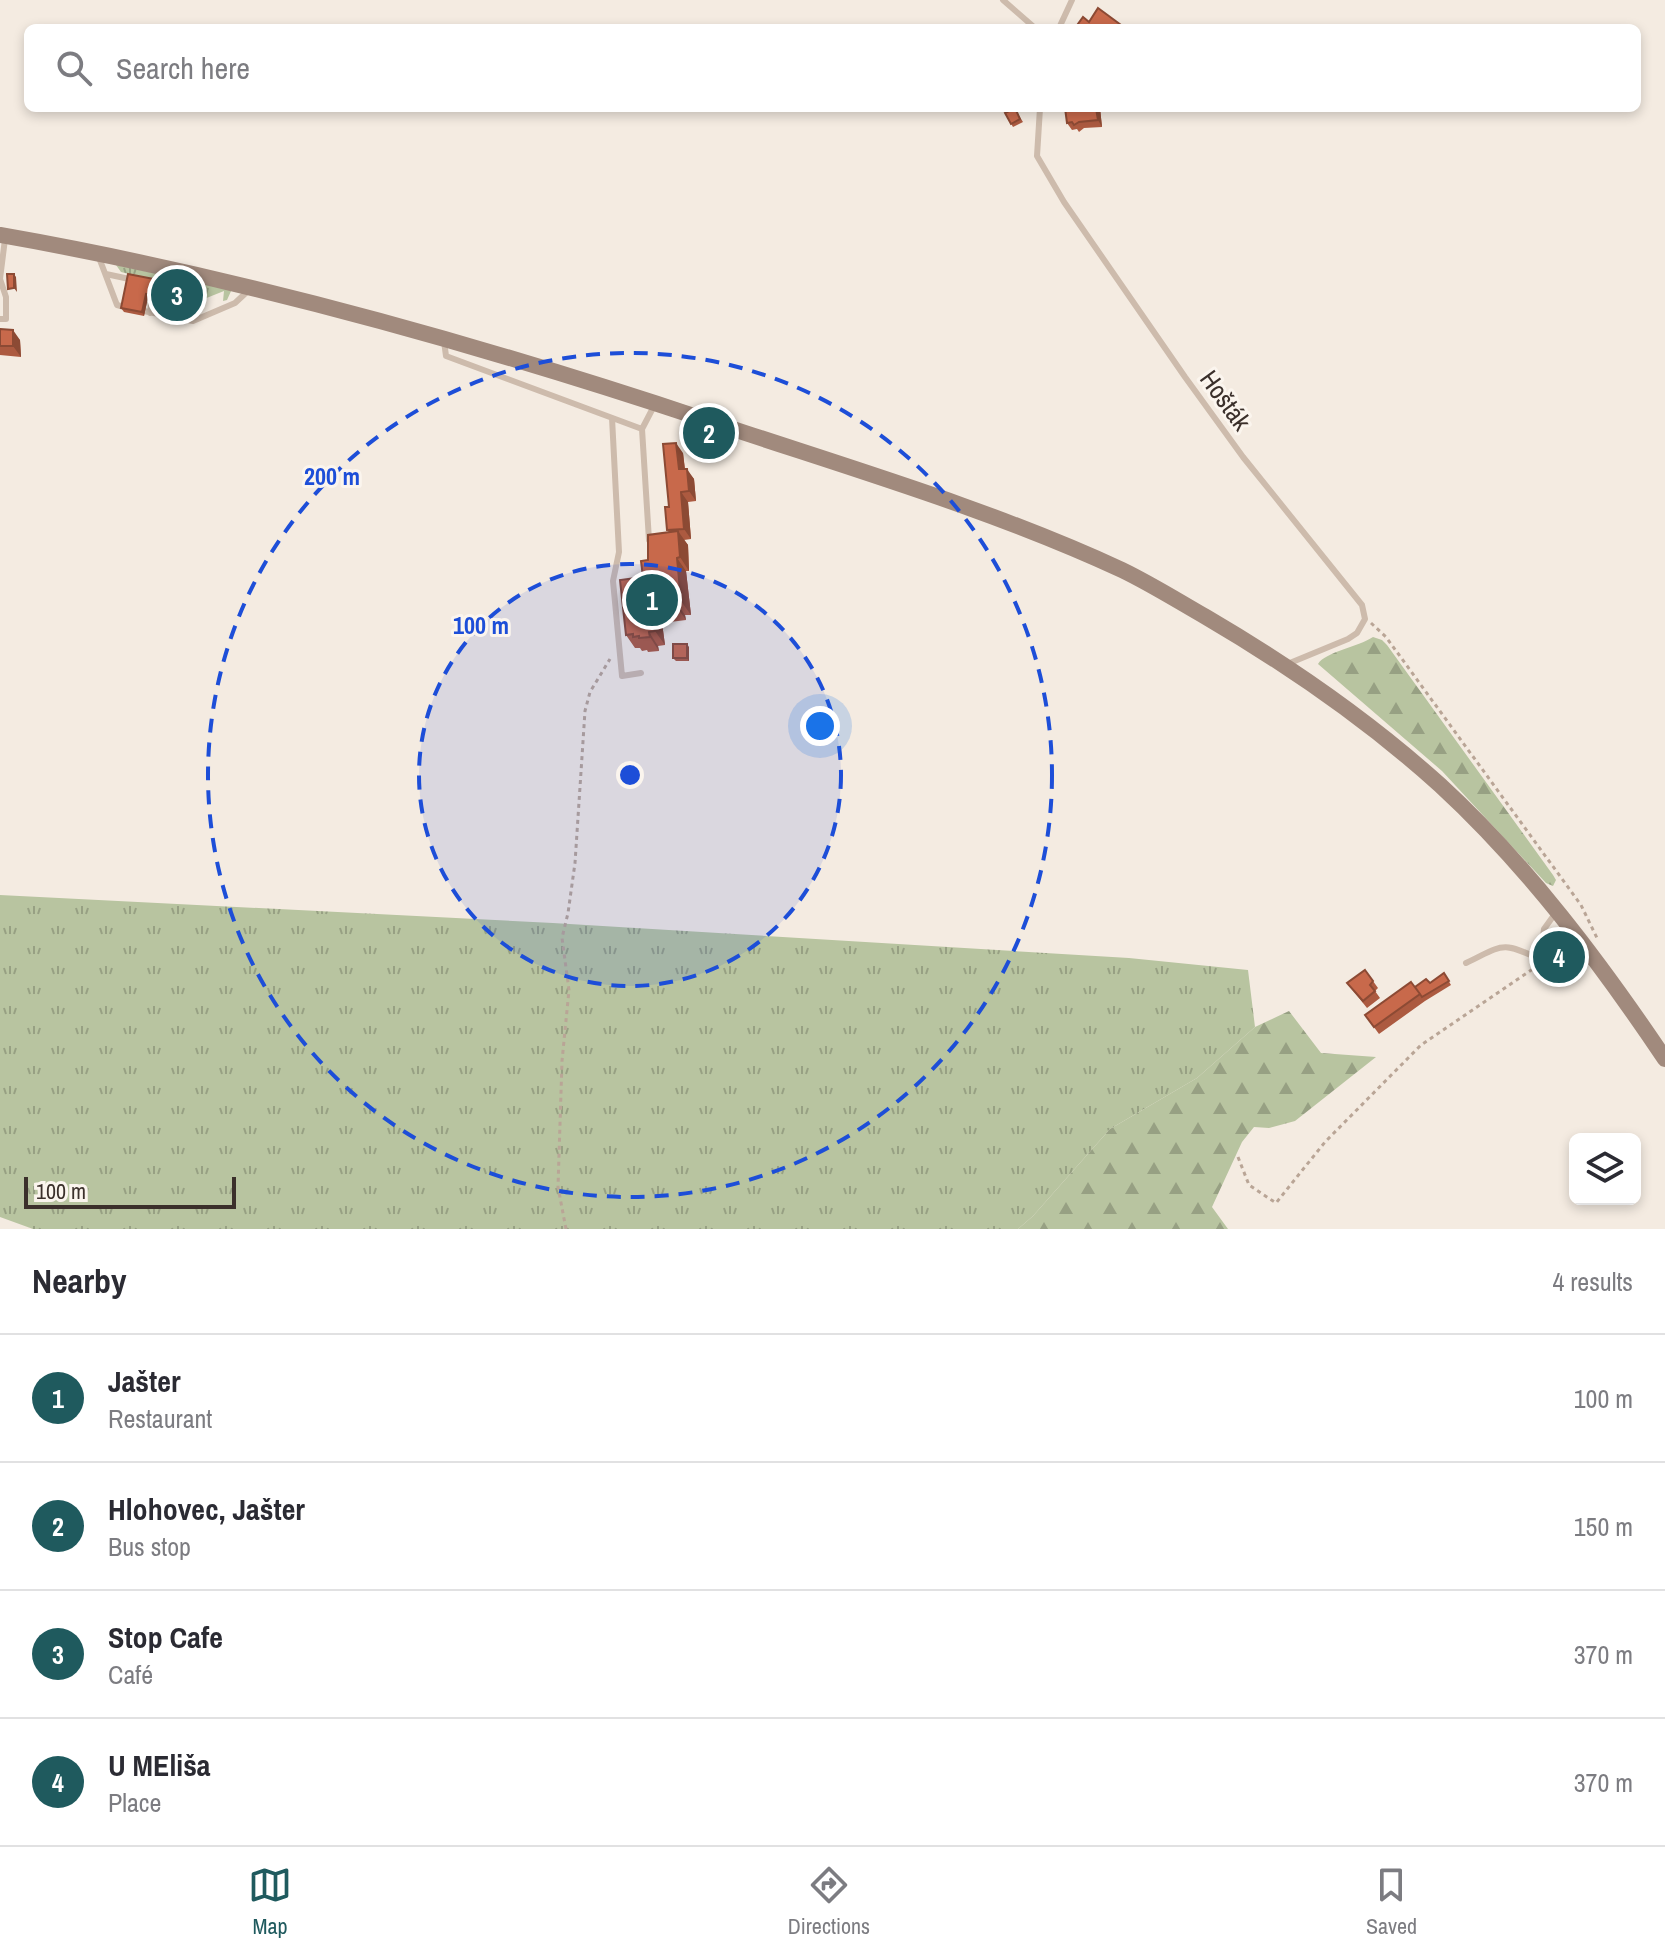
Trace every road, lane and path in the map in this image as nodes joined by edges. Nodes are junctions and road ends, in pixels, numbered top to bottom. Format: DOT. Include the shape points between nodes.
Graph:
graph roads {
  1 [pos="1003,0"];
  2 [pos="1072,0"];
  3 [pos="1030,24"];
  4 [pos="1061,24"];
  5 [pos="1040,112"];
  6 [pos="3,235"];
  7 [pos="96,252"];
  8 [pos="106,274"];
  9 [pos="0,279"];
  10 [pos="143,282"];
  11 [pos="155,285"];
  12 [pos="253,287"];
  13 [pos="112,290"];
  14 [pos="125,293"];
  15 [pos="139,296"];
  16 [pos="152,299"];
  17 [pos="150,313"];
  18 [pos="0,319"];
  19 [pos="444,338"];
  20 [pos="656,403"];
  21 [pos="612,418"];
  22 [pos="642,429"];
  23 [pos="649,546"];
  24 [pos="1365,619"];
  25 [pos="619,644"];
  26 [pos="1283,665"];
  27 [pos="641,673"];
  28 [pos="1557,911"];
  29 [pos="1591,954"];
  30 [pos="1540,959"];
  31 [pos="1466,963"];
  32 [pos="1665,1059"];
  33 [pos="1238,1157"];
  34 [pos="566,1229"];
  1 -- 3 [label="lane"];
  2 -- 4 [label="lane"];
  5 -- 24 [label="lane, Hošták" via="1037,156 1064,202 1243,457 1356,597"];
  6 -- 7 [label="main road"];
  6 -- 9 [label="lane"];
  7 -- 8 [label="lane"];
  7 -- 12 [label="main road"];
  8 -- 10 [label="lane"];
  8 -- 13 [label="lane"];
  9 -- 18 [label="lane" via="6,297 6,319"];
  11 -- 16 [label="lane"];
  12 -- 17 [label="lane" via="235,303 193,321"];
  12 -- 19 [label="main road"];
  13 -- 14 [label="lane"];
  13 -- 17 [label="lane" via="117,305"];
  15 -- 16 [label="lane"];
  16 -- 17 [label="lane"];
  19 -- 20 [label="main road"];
  19 -- 21 [label="lane" via="446,356"];
  20 -- 22 [label="lane"];
  20 -- 26 [label="main road" via="1073,548 1141,579"];
  21 -- 22 [label="lane"];
  21 -- 25 [label="lane" via="619,552 613,581"];
  22 -- 23 [label="lane"];
  24 -- 26 [label="lane" via="1348,639"];
  24 -- 29 [label="path" via="1386,637 1581,905 1598,939"];
  25 -- 27 [label="lane" via="622,676"];
  25 -- 34 [label="path" via="590,692 585,711 575,863 562,938 569,990 558,1187"];
  26 -- 28 [label="main road" via="1443,788"];
  28 -- 29 [label="main road"];
  28 -- 30 [label="lane" via="1544,929"];
  29 -- 32 [label="main road"];
  30 -- 31 [label="lane" via="1503,946"];
  30 -- 33 [label="path" via="1536,969 1421,1045 1325,1142 1276,1203 1249,1185"];
}
